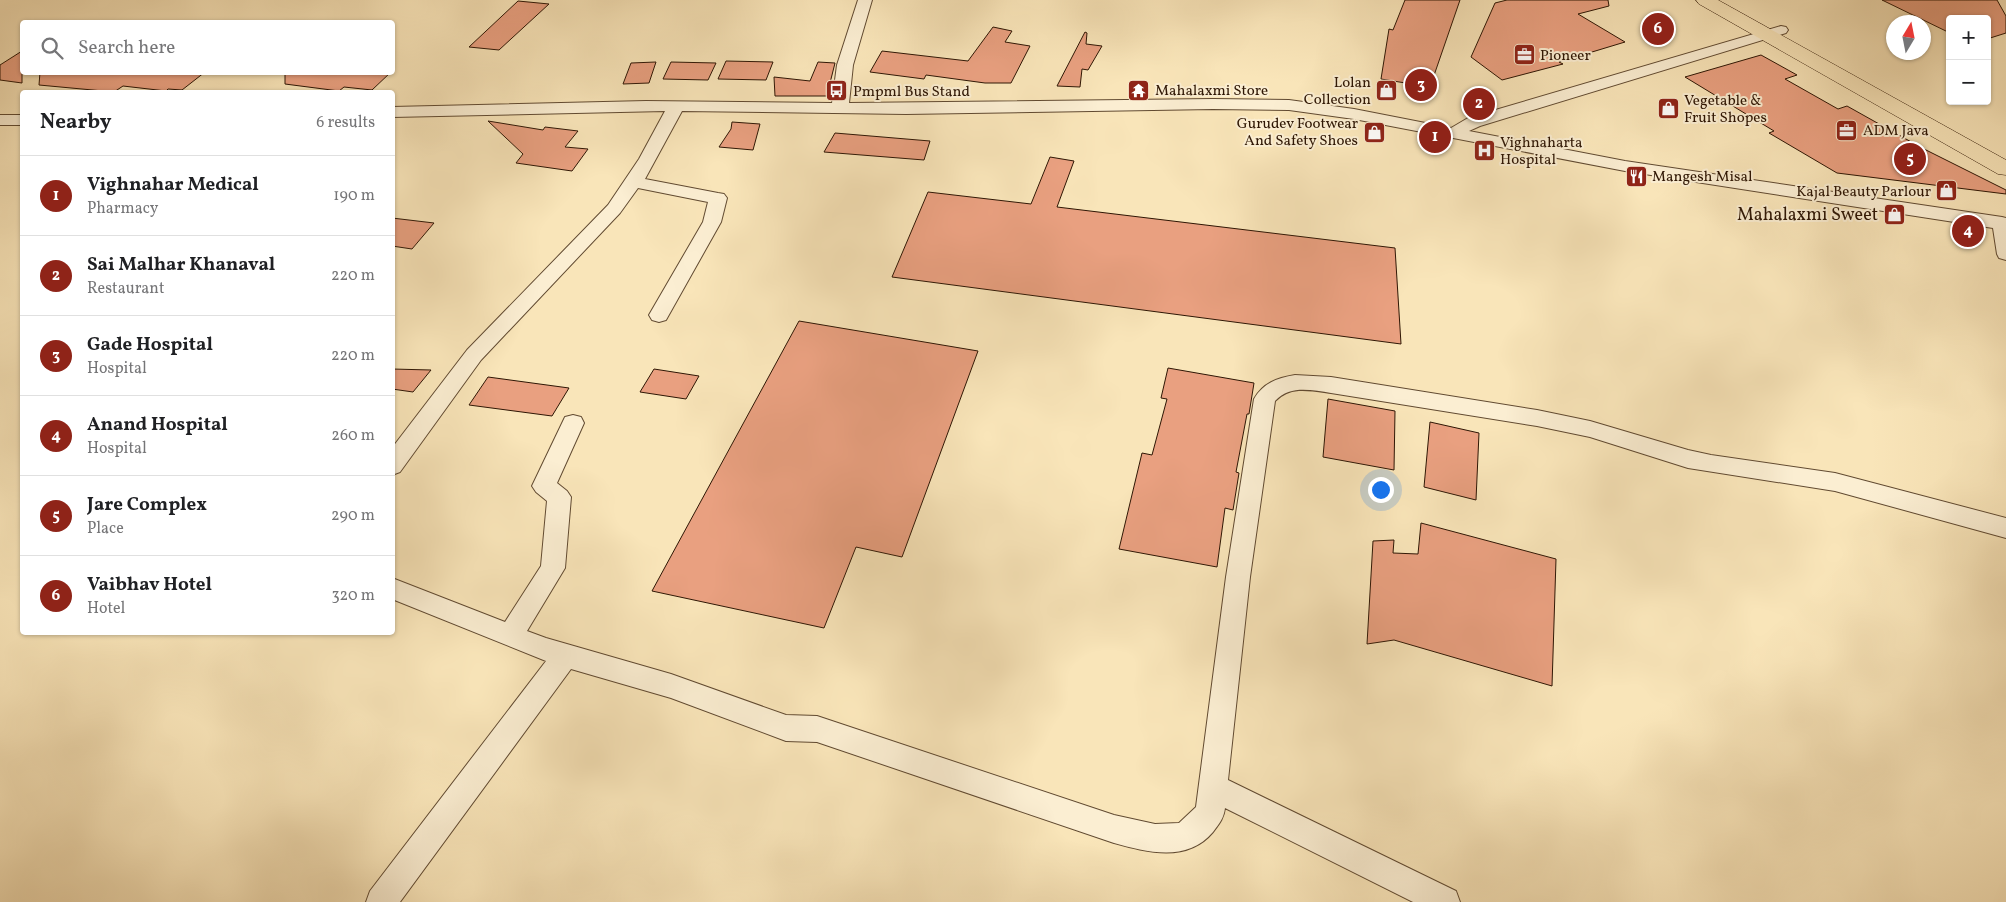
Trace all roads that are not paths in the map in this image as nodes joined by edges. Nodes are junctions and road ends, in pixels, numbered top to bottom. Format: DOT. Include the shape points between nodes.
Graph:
graph roads {
  1 [pos="865,0"];
  2 [pos="1705,0"];
  3 [pos="1727,0"];
  4 [pos="1774,32"];
  5 [pos="676,106"];
  6 [pos="840,108"];
  7 [pos="395,112"];
  8 [pos="0,120"];
  9 [pos="20,120"];
  10 [pos="1453,133"];
  11 [pos="2006,154"];
  12 [pos="2006,169"];
  13 [pos="634,182"];
  14 [pos="2004,223"];
  15 [pos="2006,254"];
  16 [pos="659,315"];
  17 [pos="573,423"];
  18 [pos="395,462"];
  19 [pos="2006,528"];
  20 [pos="395,589"];
  21 [pos="510,636"];
  22 [pos="565,656"];
  23 [pos="1213,787"];
  24 [pos="381,902"];
  25 [pos="1445,902"];
  1 -- 6 [label="street" via="844,65"];
  2 -- 4 [label="main road"];
  3 -- 4 [label="main road"];
  4 -- 10 [label="street" via="1474,122"];
  4 -- 11 [label="main road"];
  4 -- 12 [label="main road"];
  5 -- 6 [label="street"];
  5 -- 7 [label="street"];
  5 -- 13 [label="street"];
  6 -- 10 [label="street" via="1289,105"];
  8 -- 9 [label="street"];
  10 -- 14 [label="street" via="1635,167"];
  13 -- 16 [label="street" via="718,198 712,222"];
  13 -- 18 [label="street" via="614,209 474,355"];
  14 -- 15 [label="street"];
  17 -- 21 [label="street" via="544,486 559,497 553,568"];
  19 -- 23 [label="street" via="1835,482 1710,464 1590,429 1537,418 1331,385 1304,382 1280,385 1265,399 1238,578"];
  20 -- 21 [label="street"];
  21 -- 22 [label="street"];
  22 -- 23 [label="street" via="671,686 786,728 817,729 1114,829 1148,837 1171,839 1190,834 1200,827 1210,812"];
  22 -- 24 [label="street"];
  23 -- 25 [label="street"];
}
